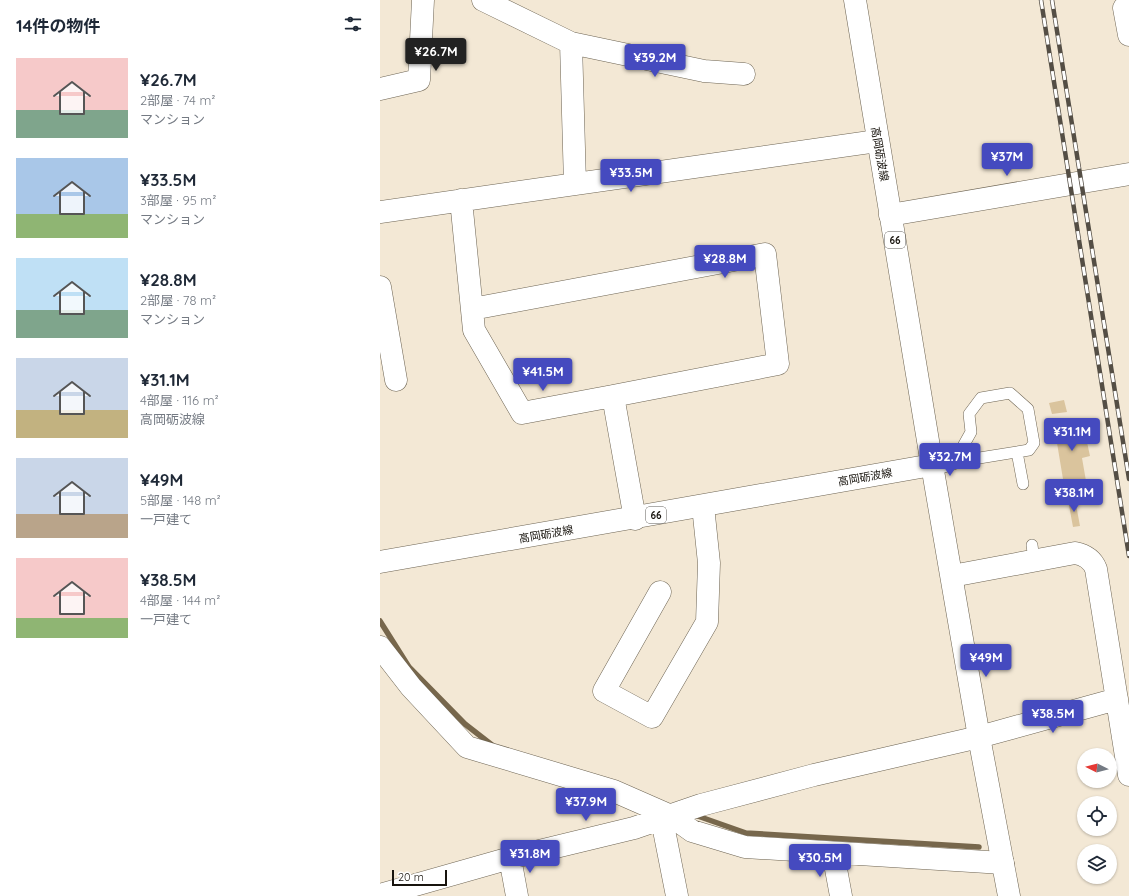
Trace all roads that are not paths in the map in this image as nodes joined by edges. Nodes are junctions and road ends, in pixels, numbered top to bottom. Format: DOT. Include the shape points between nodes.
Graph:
graph roads {
  1 [pos="423,0"];
  2 [pos="483,0"];
  3 [pos="856,7"];
  4 [pos="1124,8"];
  5 [pos="1129,35"];
  6 [pos="571,43"];
  7 [pos="744,74"];
  8 [pos="380,89"];
  9 [pos="877,141"];
  10 [pos="1129,174"];
  11 [pos="575,184"];
  12 [pos="461,200"];
  13 [pos="380,212"];
  14 [pos="890,215"];
  15 [pos="380,287"];
  16 [pos="472,310"];
  17 [pos="383,330"];
  18 [pos="396,380"];
  19 [pos="613,396"];
  20 [pos="1017,452"];
  21 [pos="956,457"];
  22 [pos="932,465"];
  23 [pos="1023,484"];
  24 [pos="703,506"];
  25 [pos="635,518"];
  26 [pos="380,562"];
  27 [pos="952,576"];
  28 [pos="660,592"];
  29 [pos="380,647"];
  30 [pos="1117,699"];
  31 [pos="979,737"];
  32 [pos="1129,775"];
  33 [pos="667,818"];
  34 [pos="833,853"];
  35 [pos="510,858"];
  36 [pos="1002,863"];
  37 [pos="380,896"];
  38 [pos="517,896"];
  39 [pos="677,896"];
  40 [pos="841,896"];
  41 [pos="1009,896"];
  1 -- 8 [label="street" via="419,80"];
  2 -- 6 [label="street"];
  3 -- 9 [label="street, 高岡砺波線 / 66"];
  4 -- 5 [label="street"];
  6 -- 7 [label="street" via="704,71"];
  6 -- 11 [label="street"];
  9 -- 11 [label="street"];
  9 -- 14 [label="street, 高岡砺波線 / 66"];
  10 -- 14 [label="street"];
  11 -- 12 [label="street"];
  12 -- 13 [label="street"];
  12 -- 16 [label="street"];
  14 -- 22 [label="street, 高岡砺波線 / 66"];
  15 -- 17 [label="street"];
  16 -- 19 [label="street" via="474,330 522,413"];
  16 -- 19 [label="street" via="765,254 778,364"];
  17 -- 18 [label="street"];
  19 -- 25 [label="street"];
  20 -- 21 [label="lane" via="967,460"];
  20 -- 21 [label="lane" via="1029,450 1034,443 1028,409 1010,393 981,398 969,414 971,432"];
  20 -- 23 [label="lane"];
  21 -- 22 [label="street"];
  22 -- 24 [label="street, 高岡砺波線 / 66"];
  22 -- 27 [label="street"];
  24 -- 25 [label="street, 高岡砺波線 / 66"];
  24 -- 28 [label="street" via="709,563 707,622 652,717 604,691"];
  25 -- 26 [label="street, 高岡砺波線 / 66"];
  27 -- 30 [label="street" via="1033,553 1074,553 1093,561"];
  27 -- 31 [label="street"];
  29 -- 33 [label="street" via="411,687 467,747 614,791"];
  30 -- 31 [label="street"];
  30 -- 32 [label="street"];
  31 -- 33 [label="street" via="814,775 701,805"];
  31 -- 36 [label="street"];
  33 -- 34 [label="street" via="692,831 745,847"];
  33 -- 35 [label="street"];
  33 -- 39 [label="street"];
  34 -- 36 [label="street"];
  34 -- 40 [label="street"];
  35 -- 37 [label="street"];
  35 -- 38 [label="street"];
  36 -- 41 [label="street"];
}
